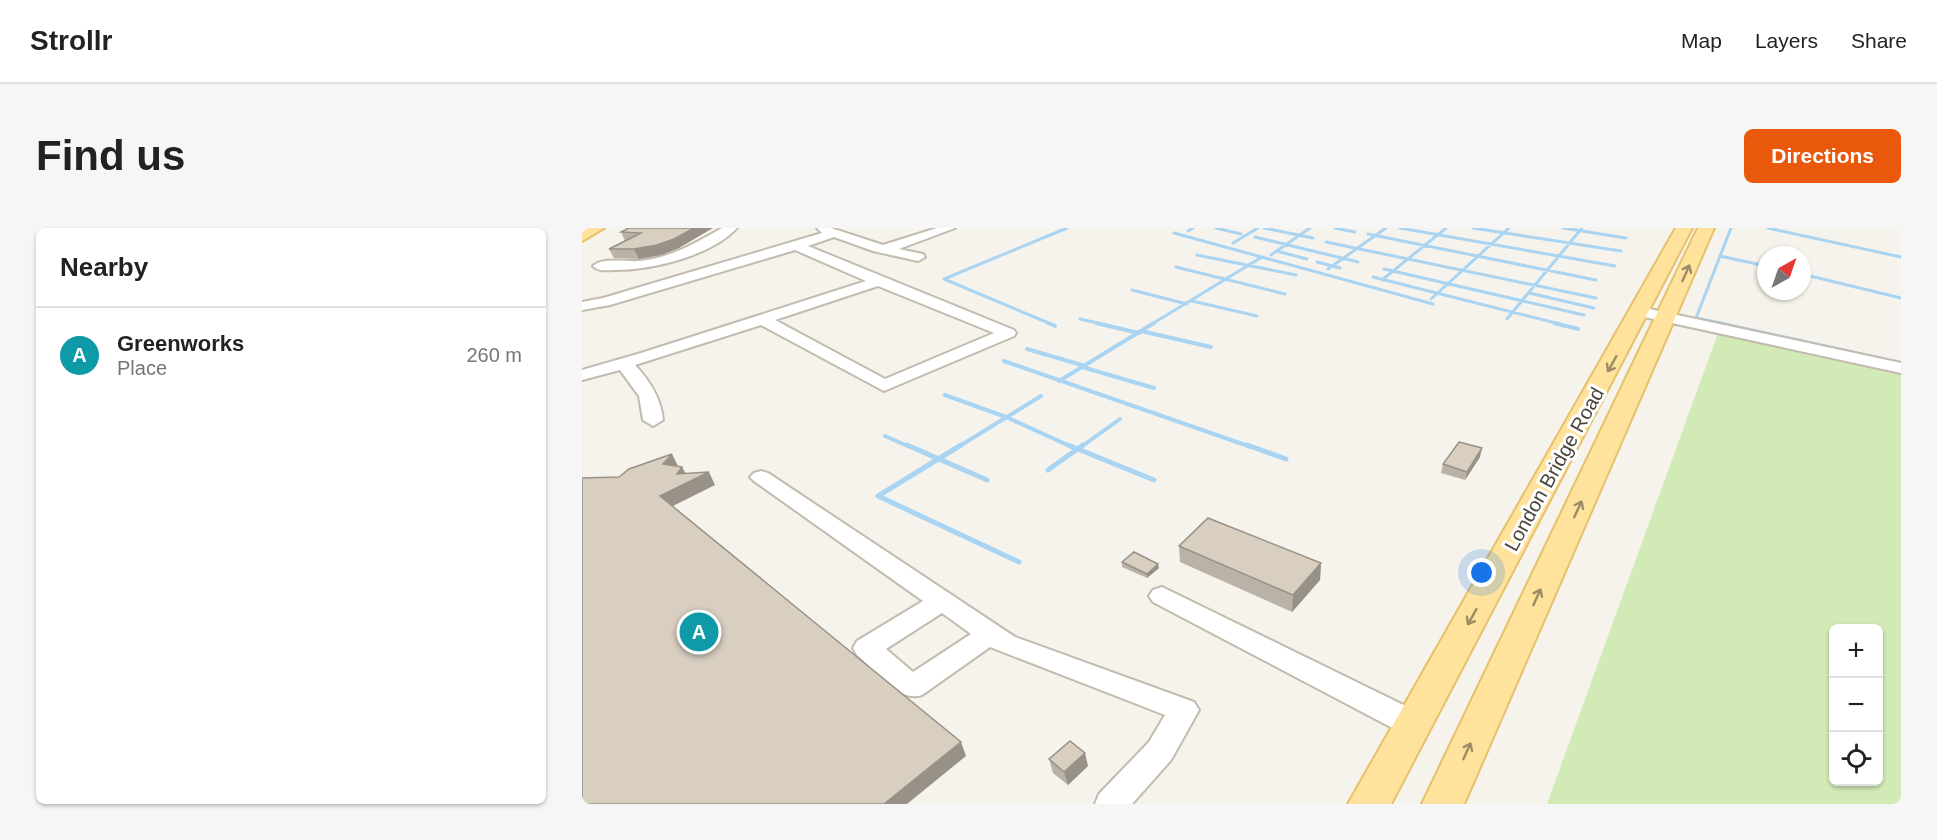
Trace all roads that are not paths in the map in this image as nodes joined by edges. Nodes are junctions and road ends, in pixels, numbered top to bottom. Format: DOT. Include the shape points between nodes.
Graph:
graph roads {
  1 [pos="596,228"];
  2 [pos="731,228"];
  3 [pos="949,228"];
  4 [pos="1684,228"];
  5 [pos="1706,228"];
  6 [pos="828,230"];
  7 [pos="582,236"];
  8 [pos="796,246"];
  9 [pos="882,249"];
  10 [pos="918,257"];
  11 [pos="600,266"];
  12 [pos="879,280"];
  13 [pos="582,306"];
  14 [pos="1640,312"];
  15 [pos="1667,318"];
  16 [pos="762,319"];
  17 [pos="623,363"];
  18 [pos="1901,368"];
  19 [pos="582,375"];
  20 [pos="653,420"];
  21 [pos="761,477"];
  22 [pos="1510,547"];
  23 [pos="1553,562"];
  24 [pos="1162,596"];
  25 [pos="942,601"];
  26 [pos="990,633"];
  27 [pos="1413,724"];
  28 [pos="1111,804"];
  29 [pos="1369,804"];
  30 [pos="1443,804"];
  1 -- 7 [label="main road"];
  2 -- 11 [label="street" via="671,261 649,266"];
  3 -- 9 [label="street"];
  4 -- 14 [label="main road, London Bridge Road"];
  15 -- 5 [label="main road, London Bridge Road, one-way"];
  6 -- 8 [label="street"];
  6 -- 9 [label="street"];
  8 -- 12 [label="street"];
  8 -- 13 [label="street"];
  9 -- 10 [label="street"];
  12 -- 16 [label="street"];
  12 -- 16 [label="street" via="1008,333 884,387"];
  14 -- 15 [label="street"];
  14 -- 22 [label="main road, London Bridge Road, one-way"];
  15 -- 18 [label="street"];
  23 -- 15 [label="main road, London Bridge Road, one-way"];
  16 -- 17 [label="street"];
  17 -- 19 [label="street"];
  17 -- 20 [label="street" via="648,394"];
  21 -- 25 [label="street"];
  22 -- 23 [label="main road"];
  22 -- 27 [label="main road, London Bridge Road, one-way"];
  30 -- 23 [label="main road, London Bridge Road, one-way"];
  24 -- 27 [label="street"];
  25 -- 26 [label="street"];
  25 -- 26 [label="street" via="867,648 912,687"];
  26 -- 28 [label="street" via="1005,644 1184,710 1160,751"];
  27 -- 29 [label="main road, London Bridge Road"];
}
